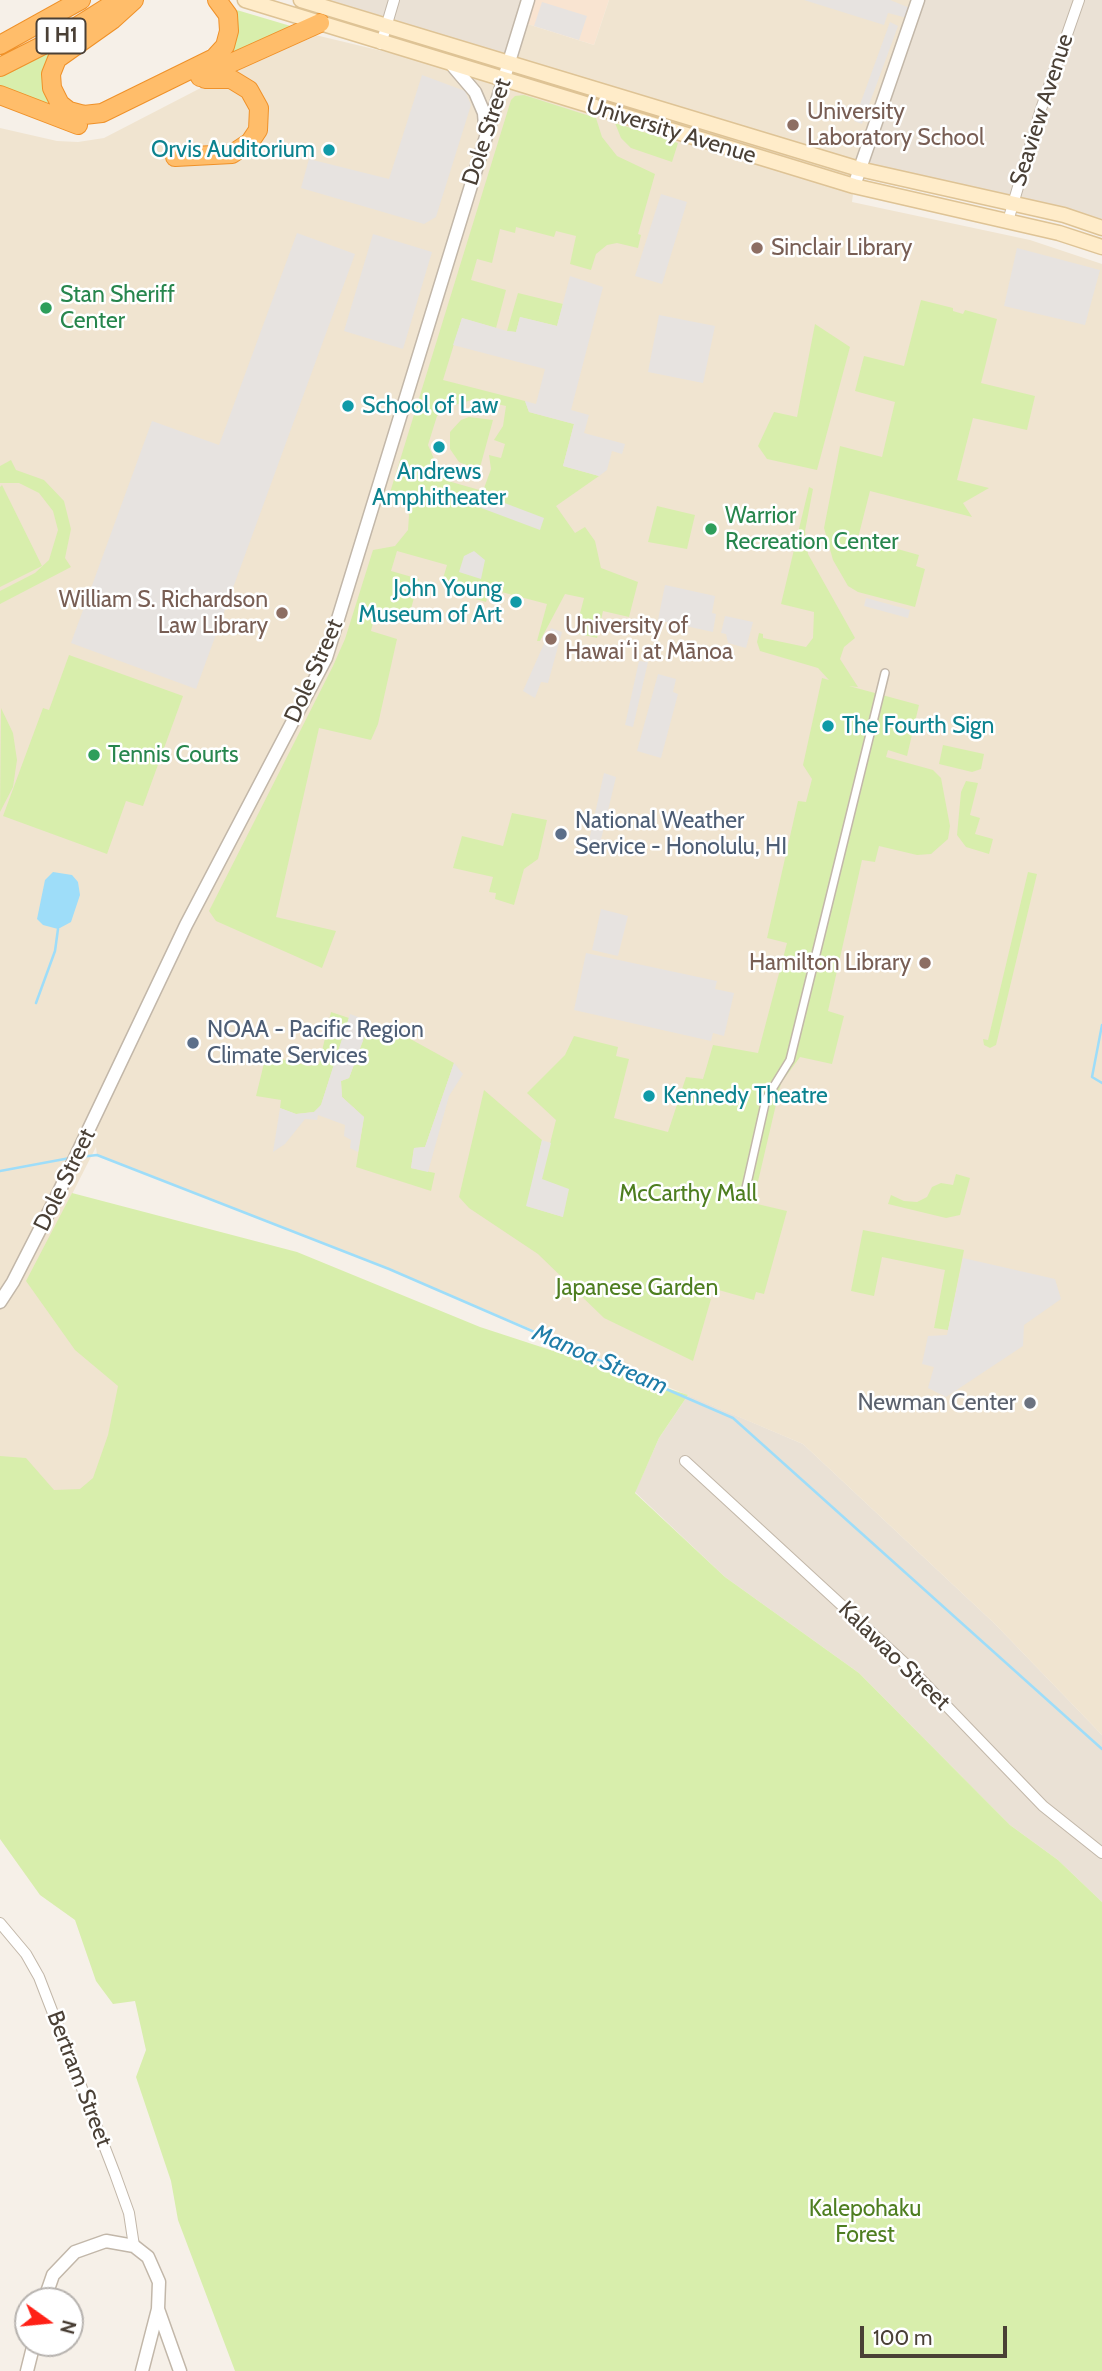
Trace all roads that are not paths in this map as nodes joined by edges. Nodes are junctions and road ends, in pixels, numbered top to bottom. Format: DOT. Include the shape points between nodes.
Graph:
graph roads {
  1 [pos="80,0"];
  2 [pos="119,0"];
  3 [pos="134,0"];
  4 [pos="217,0"];
  5 [pos="245,0"];
  6 [pos="302,0"];
  7 [pos="394,0"];
  8 [pos="528,0"];
  9 [pos="918,0"];
  10 [pos="1079,0"];
  11 [pos="320,23"];
  12 [pos="387,27"];
  13 [pos="0,32"];
  14 [pos="382,44"];
  15 [pos="0,45"];
  16 [pos="509,63"];
  17 [pos="452,65"];
  18 [pos="0,67"];
  19 [pos="195,79"];
  20 [pos="503,80"];
  21 [pos="0,95"];
  22 [pos="486,133"];
  23 [pos="175,157"];
  24 [pos="859,169"];
  25 [pos="854,186"];
  26 [pos="1012,203"];
  27 [pos="1008,221"];
  28 [pos="1102,228"];
  29 [pos="1102,247"];
  30 [pos="885,673"];
  31 [pos="746,1188"];
  32 [pos="0,1301"];
  33 [pos="685,1461"];
  34 [pos="1102,1853"];
  35 [pos="0,1923"];
  36 [pos="134,2246"];
  37 [pos="49,2287"];
  38 [pos="158,2309"];
  39 [pos="142,2371"];
  40 [pos="180,2371"];
  1 -- 13 [label="highway"];
  1 -- 15 [label="highway, I H1"];
  2 -- 18 [label="highway, I H1"];
  3 -- 4 [label="highway" via="62,54 53,67 54,94 74,114 102,113 214,58 225,46 229,31 228,15"];
  5 -- 11 [label="main road, University Avenue"];
  6 -- 12 [label="main road, University Avenue"];
  7 -- 12 [label="street"];
  8 -- 16 [label="street, Dole Street"];
  9 -- 24 [label="street"];
  10 -- 26 [label="street, Seaview Avenue"];
  11 -- 14 [label="main road, University Avenue"];
  11 -- 19 [label="highway"];
  12 -- 14 [label="street"];
  12 -- 16 [label="main road, University Avenue"];
  14 -- 17 [label="main road, University Avenue"];
  16 -- 20 [label="street, Dole Street"];
  16 -- 24 [label="main road, University Avenue"];
  17 -- 20 [label="main road, University Avenue"];
  17 -- 22 [label="street" via="479,99"];
  19 -- 21 [label="highway" via="90,126 76,125"];
  19 -- 23 [label="highway" via="225,78 244,85 259,108 258,130 245,147 232,154"];
  20 -- 22 [label="street, Dole Street"];
  20 -- 25 [label="main road, University Avenue"];
  22 -- 32 [label="street, Dole Street" via="326,658 186,926 56,1198"];
  24 -- 25 [label="street"];
  24 -- 26 [label="main road, University Avenue"];
  25 -- 27 [label="main road, University Avenue"];
  26 -- 27 [label="street, Seaview Avenue"];
  26 -- 28 [label="main road, University Avenue"];
  27 -- 29 [label="main road, University Avenue"];
  30 -- 31 [label="street" via="791,1056 766,1098"];
  33 -- 34 [label="street, Kalawao Street" via="911,1669 1043,1806"];
  35 -- 36 [label="street, Bertram Street" via="39,1977 120,2187"];
  36 -- 37 [label="street" via="106,2241 75,2252 53,2275"];
  36 -- 38 [label="street" via="155,2270"];
  38 -- 39 [label="street"];
  38 -- 40 [label="street"];
}
